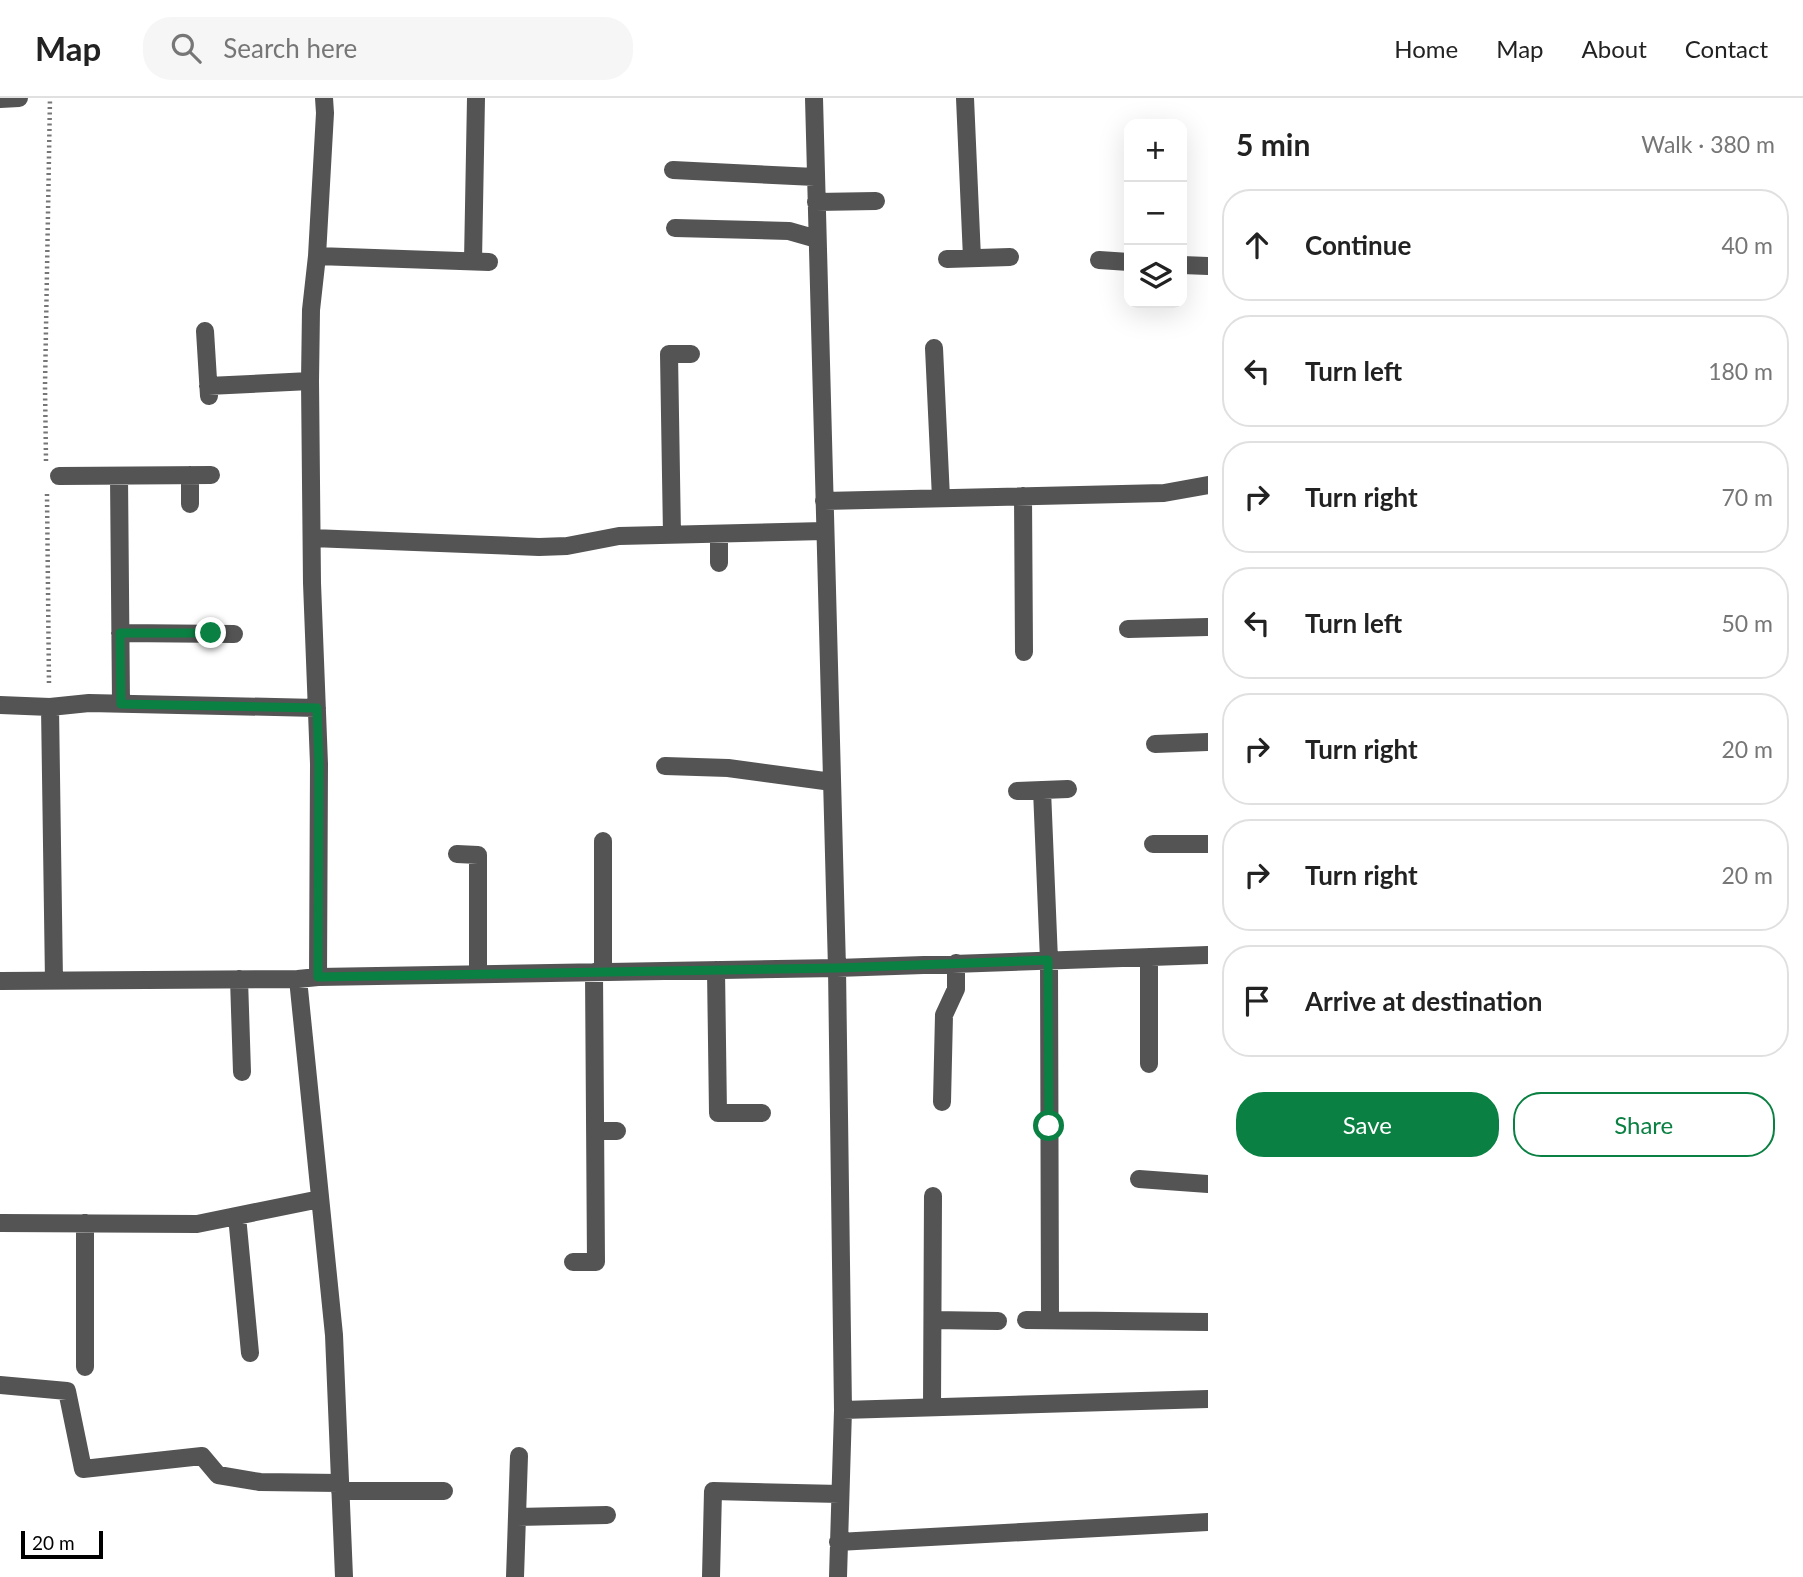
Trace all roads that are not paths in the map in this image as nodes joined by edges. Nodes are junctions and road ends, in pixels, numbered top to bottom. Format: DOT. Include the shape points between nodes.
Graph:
graph roads {
  1 [pos="19,98"];
  2 [pos="324,98"];
  3 [pos="477,98"];
  4 [pos="814,98"];
  5 [pos="965,98"];
  6 [pos="0,99"];
  7 [pos="673,170"];
  8 [pos="815,177"];
  9 [pos="876,201"];
  10 [pos="816,202"];
  11 [pos="675,228"];
  12 [pos="817,239"];
  13 [pos="317,256"];
  14 [pos="1010,257"];
  15 [pos="972,258"];
  16 [pos="947,259"];
  17 [pos="1099,260"];
  18 [pos="1124,262"];
  19 [pos="1187,265"];
  20 [pos="1208,266"];
  21 [pos="205,331"];
  22 [pos="934,348"];
  23 [pos="691,354"];
  24 [pos="310,381"];
  25 [pos="52,470"];
  26 [pos="190,475"];
  27 [pos="211,475"];
  28 [pos="119,476"];
  29 [pos="1208,485"];
  30 [pos="1023,496"];
  31 [pos="941,498"];
  32 [pos="824,501"];
  33 [pos="190,504"];
  34 [pos="824,531"];
  35 [pos="719,534"];
  36 [pos="672,535"];
  37 [pos="312,538"];
  38 [pos="719,563"];
  39 [pos="1208,627"];
  40 [pos="1128,629"];
  41 [pos="120,633"];
  42 [pos="234,634"];
  43 [pos="1024,652"];
  44 [pos="121,704"];
  45 [pos="0,705"];
  46 [pos="50,707"];
  47 [pos="317,708"];
  48 [pos="1208,742"];
  49 [pos="1155,744"];
  50 [pos="665,766"];
  51 [pos="832,782"];
  52 [pos="1069,789"];
  53 [pos="1042,790"];
  54 [pos="1017,791"];
  55 [pos="603,841"];
  56 [pos="1153,844"];
  57 [pos="1208,844"];
  58 [pos="457,854"];
  59 [pos="1208,955"];
  60 [pos="1149,957"];
  61 [pos="1048,960"];
  62 [pos="956,964"];
  63 [pos="837,968"];
  64 [pos="716,970"];
  65 [pos="598,972"];
  66 [pos="478,974"];
  67 [pos="318,977"];
  68 [pos="239,979"];
  69 [pos="298,979"];
  70 [pos="0,981"];
  71 [pos="54,981"];
  72 [pos="1149,1064"];
  73 [pos="242,1072"];
  74 [pos="942,1102"];
  75 [pos="762,1113"];
  76 [pos="595,1131"];
  77 [pos="617,1131"];
  78 [pos="1139,1179"];
  79 [pos="1208,1184"];
  80 [pos="933,1196"];
  81 [pos="320,1199"];
  82 [pos="237,1216"];
  83 [pos="0,1223"];
  84 [pos="85,1223"];
  85 [pos="573,1262"];
  86 [pos="933,1320"];
  87 [pos="1026,1320"];
  88 [pos="998,1321"];
  89 [pos="1050,1321"];
  90 [pos="1208,1322"];
  91 [pos="250,1353"];
  92 [pos="85,1367"];
  93 [pos="0,1385"];
  94 [pos="1208,1399"];
  95 [pos="932,1407"];
  96 [pos="843,1410"];
  97 [pos="519,1456"];
  98 [pos="339,1487"];
  99 [pos="444,1491"];
  100 [pos="840,1494"];
  101 [pos="607,1515"];
  102 [pos="517,1517"];
  103 [pos="1208,1522"];
  104 [pos="838,1542"];
  105 [pos="344,1577"];
  106 [pos="515,1577"];
  107 [pos="711,1577"];
  108 [pos="838,1577"];
  1 -- 6 [label="street"];
  2 -- 13 [label="street"];
  3 -- 13 [label="street" via="481,261"];
  4 -- 8 [label="street"];
  5 -- 15 [label="street"];
  7 -- 8 [label="street"];
  8 -- 10 [label="street"];
  9 -- 10 [label="street"];
  10 -- 12 [label="street"];
  11 -- 12 [label="street" via="789,231"];
  12 -- 32 [label="street"];
  13 -- 24 [label="street"];
  14 -- 15 [label="street"];
  15 -- 16 [label="street"];
  17 -- 18 [label="street"];
  19 -- 20 [label="street"];
  21 -- 24 [label="street" via="208,391"];
  22 -- 31 [label="street"];
  23 -- 36 [label="street" via="669,354"];
  24 -- 37 [label="street"];
  25 -- 28 [label="street"];
  26 -- 27 [label="street"];
  26 -- 28 [label="street"];
  26 -- 33 [label="street"];
  28 -- 41 [label="street"];
  29 -- 30 [label="street" via="1164,493"];
  30 -- 31 [label="street"];
  30 -- 43 [label="street"];
  31 -- 32 [label="street"];
  32 -- 34 [label="street"];
  34 -- 35 [label="street"];
  34 -- 51 [label="street"];
  35 -- 36 [label="street"];
  35 -- 38 [label="street"];
  36 -- 37 [label="street" via="539,547"];
  37 -- 47 [label="street"];
  39 -- 40 [label="street"];
  41 -- 42 [label="street"];
  41 -- 44 [label="street"];
  44 -- 46 [label="street"];
  44 -- 47 [label="street"];
  45 -- 46 [label="street"];
  46 -- 71 [label="street"];
  47 -- 67 [label="street"];
  48 -- 49 [label="street"];
  50 -- 51 [label="street" via="728,768"];
  51 -- 63 [label="street"];
  52 -- 53 [label="street"];
  53 -- 54 [label="street"];
  53 -- 61 [label="street"];
  55 -- 65 [label="street"];
  56 -- 57 [label="street"];
  58 -- 66 [label="street" via="478,855"];
  59 -- 60 [label="street"];
  60 -- 61 [label="street"];
  60 -- 72 [label="street"];
  61 -- 62 [label="street"];
  61 -- 89 [label="street"];
  62 -- 63 [label="street"];
  62 -- 74 [label="street" via="956,989 944,1015"];
  63 -- 64 [label="street"];
  63 -- 96 [label="street"];
  64 -- 65 [label="street"];
  64 -- 75 [label="street" via="718,1113"];
  65 -- 66 [label="street"];
  65 -- 76 [label="street"];
  66 -- 67 [label="street"];
  67 -- 69 [label="street"];
  68 -- 69 [label="street"];
  68 -- 71 [label="street"];
  68 -- 73 [label="street"];
  69 -- 81 [label="street"];
  70 -- 71 [label="street"];
  76 -- 77 [label="street"];
  76 -- 85 [label="street" via="596,1262"];
  78 -- 79 [label="street"];
  80 -- 86 [label="street"];
  81 -- 82 [label="street"];
  81 -- 98 [label="street" via="334,1335"];
  82 -- 84 [label="street" via="197,1224"];
  82 -- 91 [label="street"];
  83 -- 84 [label="street"];
  84 -- 92 [label="street"];
  86 -- 88 [label="street"];
  86 -- 95 [label="street"];
  87 -- 89 [label="street"];
  89 -- 90 [label="street"];
  93 -- 98 [label="street" via="67,1391 83,1469 202,1456 218,1475"];
  94 -- 95 [label="street"];
  95 -- 96 [label="street"];
  96 -- 100 [label="street"];
  97 -- 102 [label="street"];
  98 -- 99 [label="street"];
  98 -- 105 [label="street"];
  100 -- 104 [label="street"];
  100 -- 107 [label="street" via="713,1491"];
  101 -- 102 [label="street"];
  102 -- 106 [label="street"];
  103 -- 104 [label="street"];
  104 -- 108 [label="street"];
}
